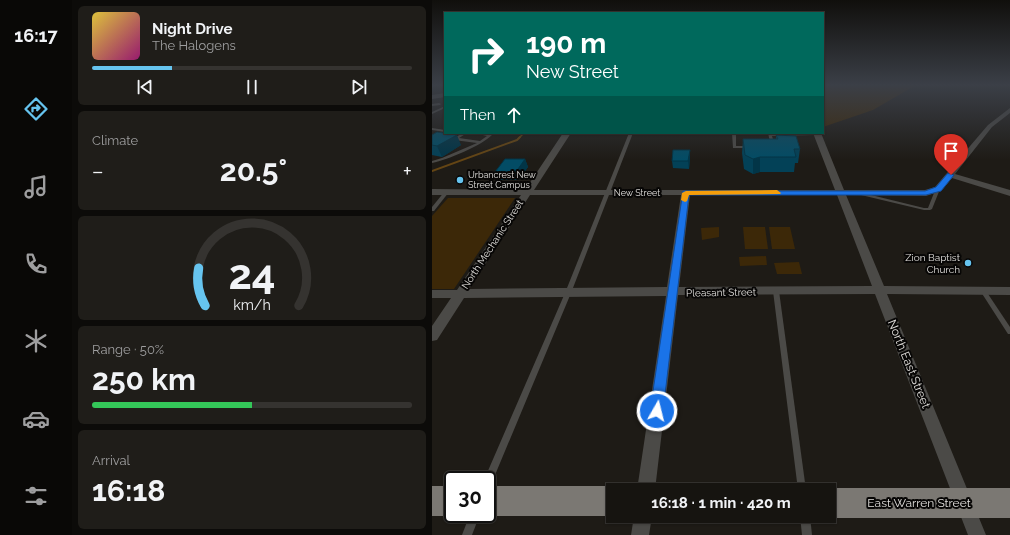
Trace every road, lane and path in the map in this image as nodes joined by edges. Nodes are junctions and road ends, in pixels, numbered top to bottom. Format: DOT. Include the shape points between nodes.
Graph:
graph roads {
  1 [pos="1010,110"];
  2 [pos="432,130"];
  3 [pos="444,133"];
  4 [pos="447,134"];
  5 [pos="490,134"];
  6 [pos="565,134"];
  7 [pos="631,134"];
  8 [pos="734,134"];
  9 [pos="770,134"];
  10 [pos="818,134"];
  11 [pos="432,141"];
  12 [pos="481,142"];
  13 [pos="755,147"];
  14 [pos="767,147"];
  15 [pos="432,162"];
  16 [pos="951,175"];
  17 [pos="938,189"];
  18 [pos="432,192"];
  19 [pos="447,192"];
  20 [pos="526,192"];
  21 [pos="607,192"];
  22 [pos="842,192"];
  23 [pos="1010,192"];
  24 [pos="686,193"];
  25 [pos="859,193"];
  26 [pos="432,210"];
  27 [pos="776,291"];
  28 [pos="879,291"];
  29 [pos="1010,291"];
  30 [pos="672,292"];
  31 [pos="984,292"];
  32 [pos="568,293"];
  33 [pos="432,294"];
  34 [pos="460,294"];
  35 [pos="1010,332"];
  36 [pos="432,336"];
  37 [pos="493,471"];
  38 [pos="647,483"];
  39 [pos="801,483"];
  40 [pos="432,501"];
  41 [pos="444,501"];
  42 [pos="496,501"];
  43 [pos="606,501"];
  44 [pos="836,503"];
  45 [pos="965,503"];
  46 [pos="1010,503"];
  47 [pos="472,523"];
  48 [pos="641,523"];
  49 [pos="806,523"];
  50 [pos="467,535"];
  51 [pos="640,535"];
  52 [pos="807,535"];
  53 [pos="977,535"];
  1 -- 16 [label="street" via="990,126"];
  2 -- 3 [label="lane"];
  4 -- 11 [label="main road"];
  4 -- 12 [label="lane"];
  5 -- 12 [label="lane"];
  6 -- 20 [label="street, North Mechanic Street"];
  7 -- 21 [label="lane"];
  8 -- 13 [label="lane" via="734,147"];
  9 -- 10 [label="lane"];
  9 -- 14 [label="lane" via="773,147"];
  10 -- 22 [label="street, North East Street"];
  12 -- 15 [label="lane"];
  16 -- 17 [label="street"];
  16 -- 23 [label="street"];
  17 -- 25 [label="street, New Street" via="914,194"];
  17 -- 25 [label="lane" via="930,208 924,209"];
  18 -- 19 [label="street, New Street"];
  19 -- 20 [label="street, New Street"];
  19 -- 26 [label="lane"];
  20 -- 21 [label="street, New Street"];
  20 -- 34 [label="street, North Mechanic Street"];
  21 -- 24 [label="street, New Street"];
  21 -- 32 [label="lane"];
  22 -- 24 [label="street, New Street"];
  22 -- 25 [label="street, New Street"];
  22 -- 28 [label="street, North East Street"];
  24 -- 30 [label="street"];
  27 -- 28 [label="street, Pleasant Street"];
  27 -- 30 [label="street, Pleasant Street"];
  27 -- 39 [label="lane"];
  28 -- 31 [label="street, Pleasant Street"];
  28 -- 45 [label="street, North East Street"];
  29 -- 31 [label="street, Pleasant Street"];
  30 -- 32 [label="street, Pleasant Street"];
  30 -- 38 [label="street"];
  31 -- 35 [label="lane"];
  32 -- 34 [label="street, Pleasant Street"];
  32 -- 37 [label="lane"];
  33 -- 34 [label="street, Pleasant Street"];
  34 -- 36 [label="street, North Mechanic Street"];
  40 -- 41 [label="main road"];
  42 -- 43 [label="main road"];
  44 -- 45 [label="main road, East Warren Street"];
  45 -- 46 [label="main road, East Warren Street"];
  45 -- 53 [label="street, North East Street"];
  47 -- 50 [label="lane"];
  48 -- 51 [label="street"];
  49 -- 52 [label="lane"];
}
